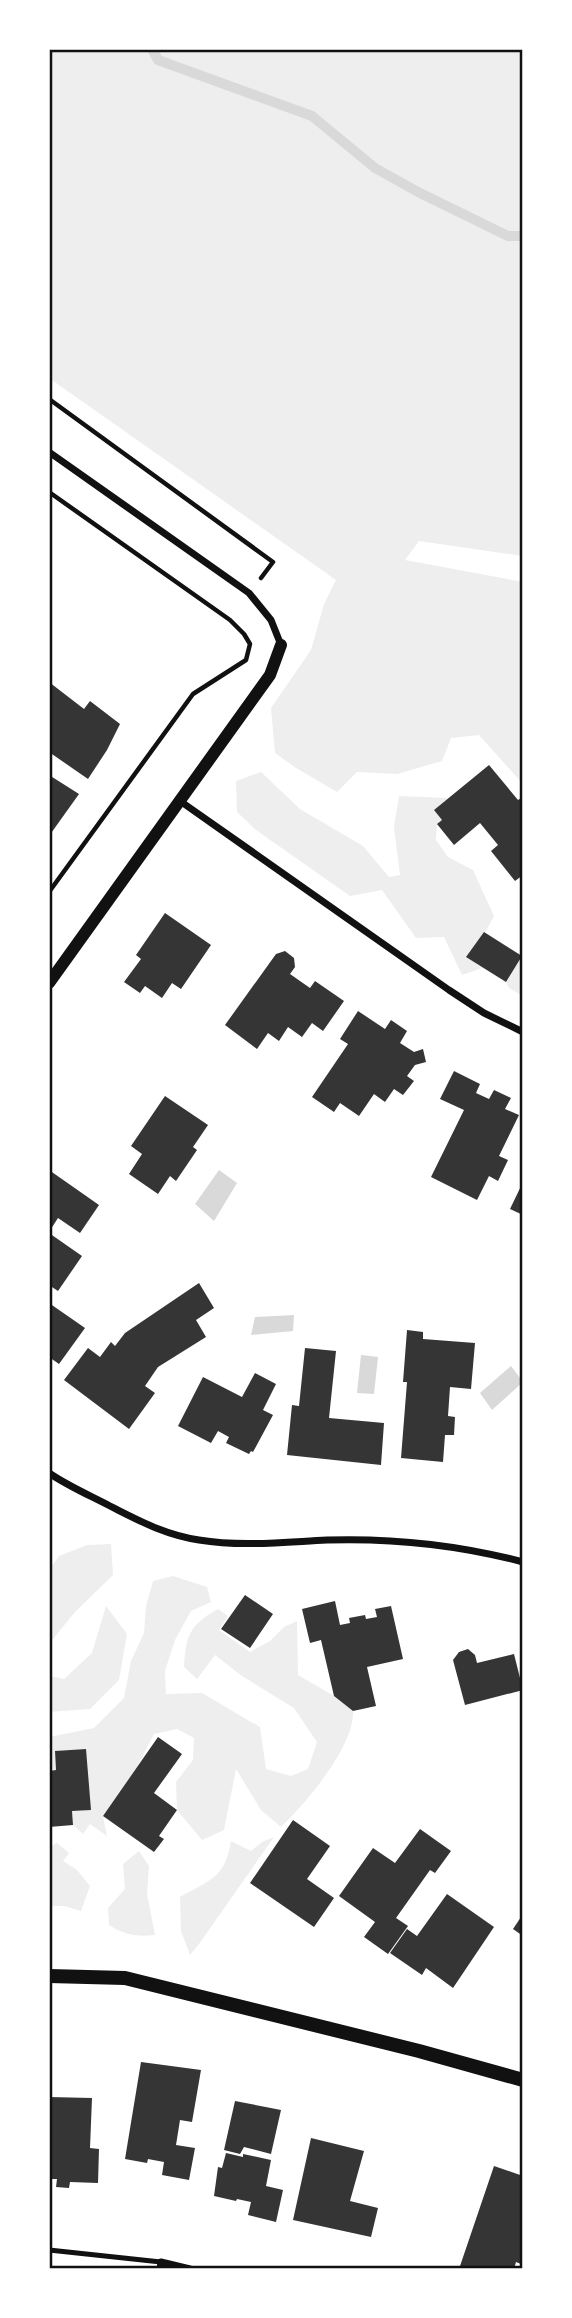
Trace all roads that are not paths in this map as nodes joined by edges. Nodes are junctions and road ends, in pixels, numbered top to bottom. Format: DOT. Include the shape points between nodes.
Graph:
graph roads {
  1 [pos="49,452"];
  2 [pos="281,645"];
  3 [pos="180,801"];
  4 [pos="49,983"];
  5 [pos="523,1032"];
  6 [pos="49,1473"];
  7 [pos="523,1562"];
  8 [pos="49,1976"];
  9 [pos="523,2080"];
  10 [pos="49,2250"];
  11 [pos="161,2266"];
  12 [pos="190,2269"];
  1 -- 2 [label="street" via="249,593 271,621"];
  2 -- 3 [label="street" via="270,675"];
  3 -- 4 [label="street"];
  3 -- 5 [label="street" via="484,1013"];
  6 -- 7 [label="street" via="155,1530 198,1540 238,1544 408,1542 477,1550"];
  8 -- 9 [label="main road" via="125,1978"];
  10 -- 11 [label="lane"];
  11 -- 12 [label="street"];
}
